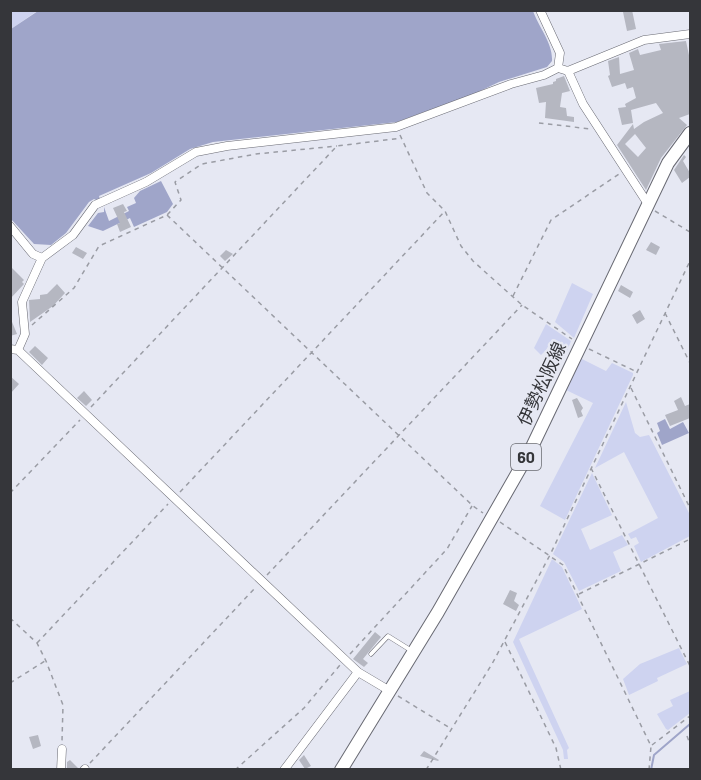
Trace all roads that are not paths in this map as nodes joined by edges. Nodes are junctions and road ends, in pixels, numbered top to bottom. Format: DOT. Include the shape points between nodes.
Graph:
graph roads {
  1 [pos="540,10"];
  2 [pos="690,34"];
  3 [pos="558,69"];
  4 [pos="568,71"];
  5 [pos="690,132"];
  6 [pos="648,204"];
  7 [pos="10,226"];
  8 [pos="42,258"];
  9 [pos="14,350"];
  10 [pos="414,653"];
  11 [pos="371,654"];
  12 [pos="358,672"];
  13 [pos="390,691"];
  14 [pos="62,749"];
  15 [pos="61,770"];
  16 [pos="284,770"];
  17 [pos="341,770"];
  1 -- 3 [label="street" via="560,53"];
  2 -- 4 [label="street" via="644,40"];
  3 -- 4 [label="street"];
  3 -- 8 [label="street" via="396,127 196,152 146,182 95,205 74,235"];
  4 -- 6 [label="street" via="584,104"];
  5 -- 6 [label="main road, 伊勢松阪線 / 60" via="668,163"];
  6 -- 10 [label="main road, 伊勢松阪線 / 60" via="550,410"];
  7 -- 8 [label="street" via="33,254"];
  8 -- 9 [label="street" via="22,302 25,331"];
  9 -- 12 [label="street" via="86,413"];
  10 -- 11 [label="lane" via="387,636"];
  10 -- 13 [label="main road, 伊勢松阪線 / 60"];
  12 -- 13 [label="street"];
  12 -- 16 [label="street"];
  13 -- 17 [label="main road, 伊勢松阪線 / 60"];
  14 -- 15 [label="street"];
}
